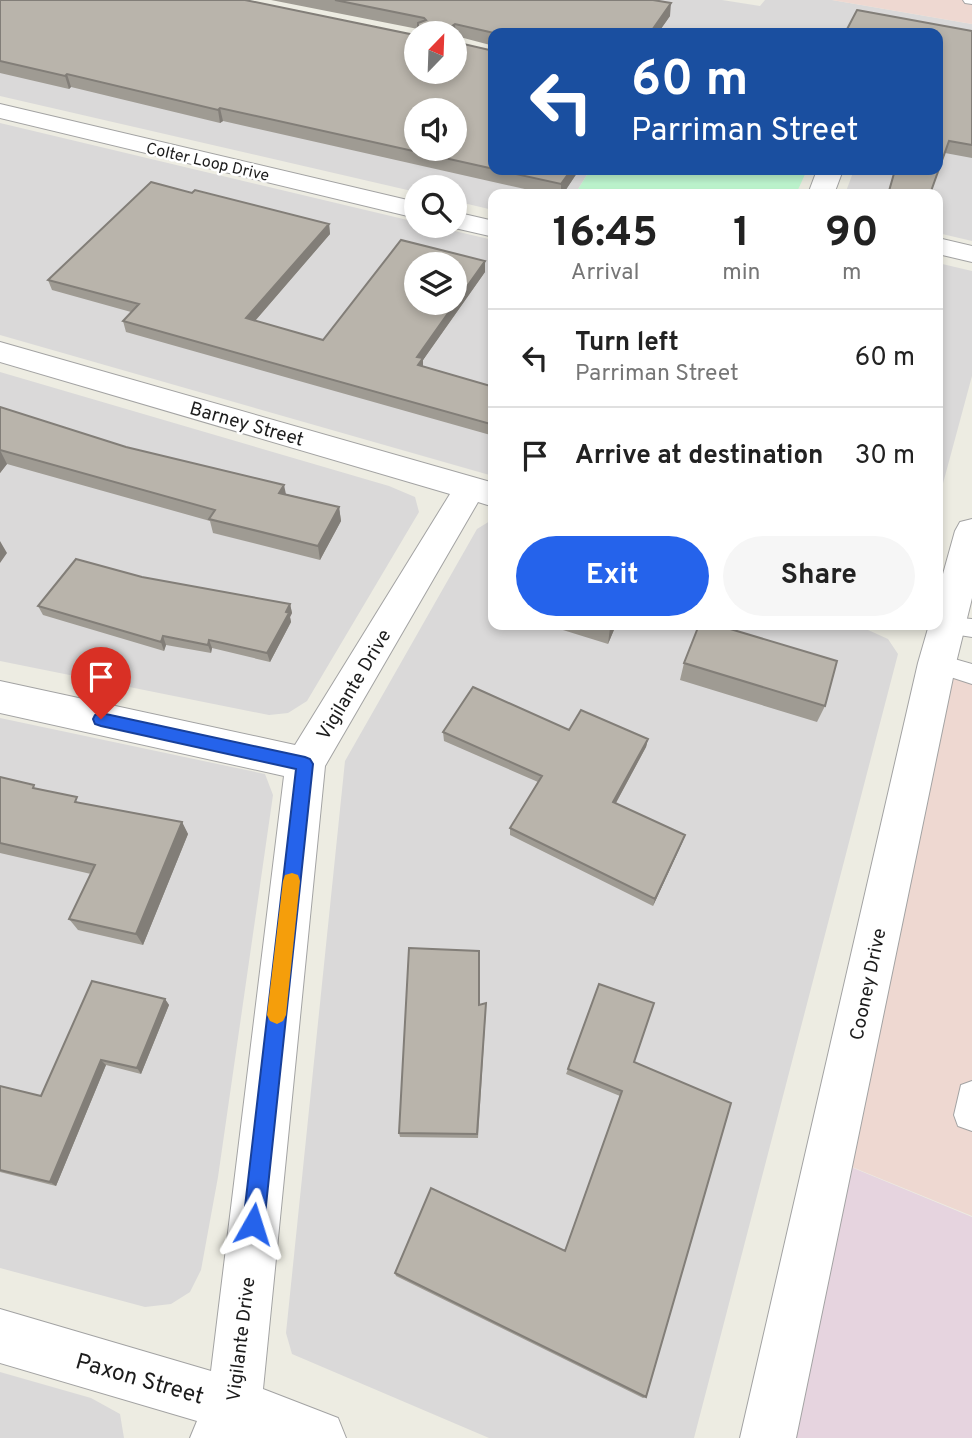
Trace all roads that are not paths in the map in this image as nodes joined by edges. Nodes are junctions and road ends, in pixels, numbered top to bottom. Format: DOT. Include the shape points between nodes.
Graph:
graph roads {
  1 [pos="0,111"];
  2 [pos="404,208"];
  3 [pos="467,223"];
  4 [pos="488,228"];
  5 [pos="943,247"];
  6 [pos="972,254"];
  7 [pos="0,352"];
  8 [pos="482,491"];
  9 [pos="972,531"];
  10 [pos="953,643"];
  11 [pos="0,697"];
  12 [pos="305,764"];
  13 [pos="972,1096"];
  14 [pos="972,1116"];
  15 [pos="0,1336"];
  16 [pos="226,1422"];
  17 [pos="318,1438"];
  18 [pos="768,1438"];
  1 -- 2 [label="street, Colter Loop Drive"];
  3 -- 4 [label="street"];
  5 -- 6 [label="street"];
  7 -- 8 [label="street, Barney Street"];
  8 -- 12 [label="street, Vigilante Drive"];
  9 -- 10 [label="street, Cooney Drive"];
  10 -- 18 [label="street, Cooney Drive"];
  11 -- 12 [label="street"];
  12 -- 16 [label="street, Vigilante Drive"];
  13 -- 14 [label="lane"];
  15 -- 16 [label="street, Paxon Street"];
  16 -- 17 [label="street, Paxon Street"];
}
